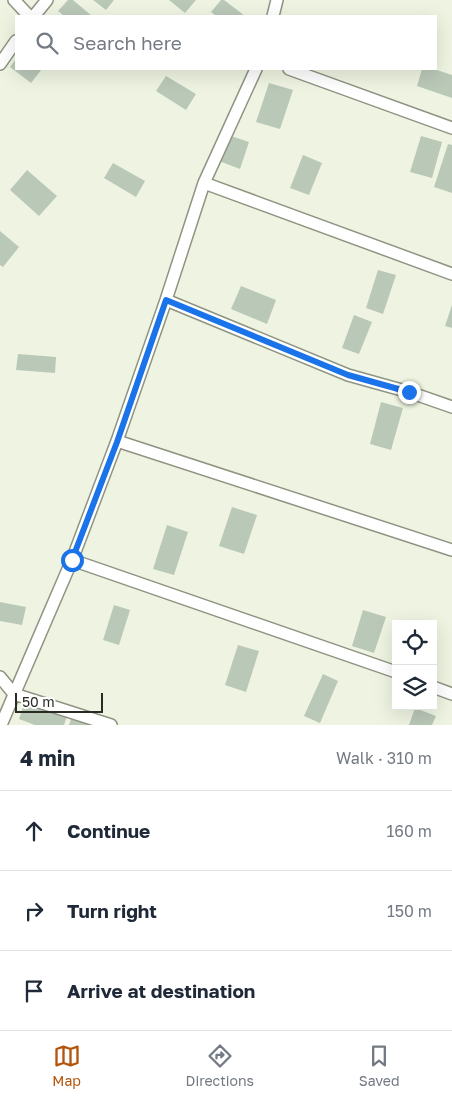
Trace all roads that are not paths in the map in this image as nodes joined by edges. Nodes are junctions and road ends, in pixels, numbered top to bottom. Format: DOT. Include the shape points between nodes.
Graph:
graph roads {
  1 [pos="14,0"];
  2 [pos="47,0"];
  3 [pos="276,0"];
  4 [pos="28,15"];
  5 [pos="35,15"];
  6 [pos="273,15"];
  7 [pos="15,42"];
  8 [pos="0,64"];
  9 [pos="256,70"];
  10 [pos="292,70"];
  11 [pos="452,128"];
  12 [pos="204,183"];
  13 [pos="452,274"];
  14 [pos="166,300"];
  15 [pos="452,408"];
  16 [pos="117,442"];
  17 [pos="452,550"];
  18 [pos="72,560"];
  19 [pos="392,671"];
  20 [pos="0,678"];
  21 [pos="437,688"];
  22 [pos="14,694"];
  23 [pos="452,694"];
  24 [pos="1,725"];
  25 [pos="111,725"];
  1 -- 4 [label="street"];
  2 -- 5 [label="street"];
  3 -- 6 [label="street"];
  7 -- 8 [label="street"];
  9 -- 12 [label="street"];
  10 -- 11 [label="street"];
  12 -- 13 [label="street"];
  12 -- 14 [label="street"];
  14 -- 15 [label="street" via="348,375"];
  14 -- 16 [label="street"];
  16 -- 17 [label="street"];
  16 -- 18 [label="street"];
  18 -- 19 [label="street"];
  18 -- 22 [label="street"];
  20 -- 22 [label="street"];
  21 -- 23 [label="street"];
  22 -- 24 [label="street"];
  22 -- 25 [label="street"];
}
